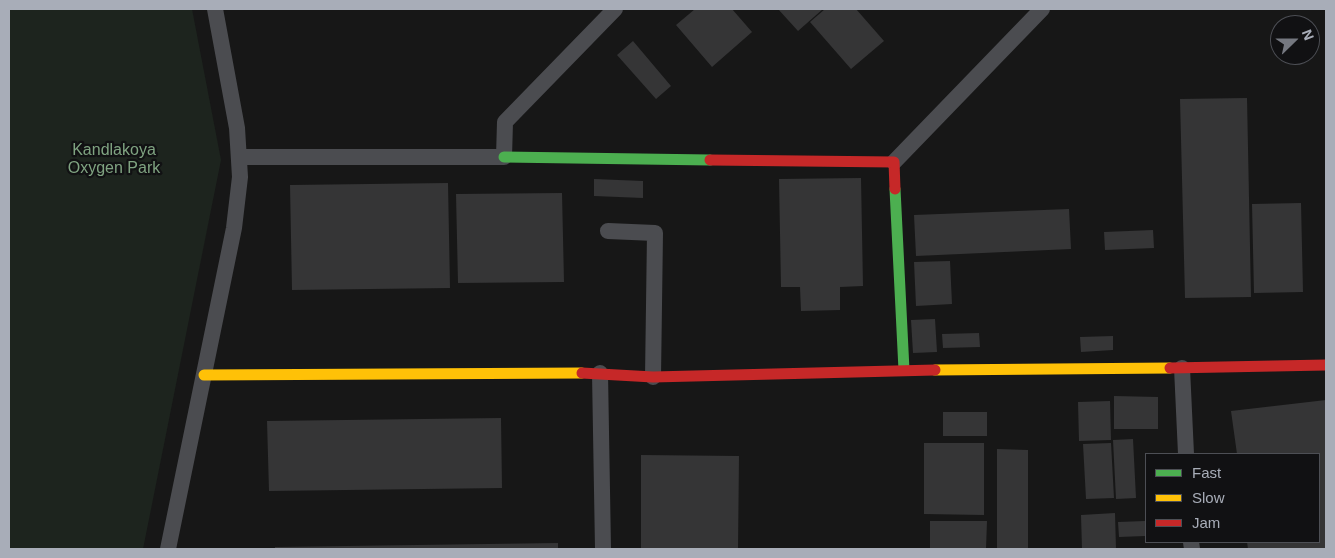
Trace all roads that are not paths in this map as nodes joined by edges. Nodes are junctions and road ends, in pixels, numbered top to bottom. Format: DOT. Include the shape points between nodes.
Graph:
graph roads {
  1 [pos="215,9"];
  2 [pos="615,9"];
  3 [pos="1042,9"];
  4 [pos="239,157"];
  5 [pos="504,157"];
  6 [pos="894,162"];
  7 [pos="608,231"];
  8 [pos="1326,365"];
  9 [pos="1182,368"];
  10 [pos="904,370"];
  11 [pos="600,373"];
  12 [pos="204,375"];
  13 [pos="653,377"];
  14 [pos="1186,453"];
  15 [pos="168,549"];
  16 [pos="603,549"];
  1 -- 4 [label="street" via="237,128"];
  2 -- 5 [label="street" via="505,122"];
  3 -- 6 [label="street"];
  4 -- 5 [label="street"];
  4 -- 12 [label="street" via="234,228"];
  5 -- 6 [label="street"];
  6 -- 10 [label="street"];
  7 -- 13 [label="street" via="656,233"];
  8 -- 9 [label="street"];
  9 -- 10 [label="street"];
  9 -- 14 [label="street"];
  10 -- 13 [label="street"];
  11 -- 12 [label="street"];
  11 -- 13 [label="street"];
  11 -- 16 [label="street"];
  12 -- 15 [label="street"];
}
